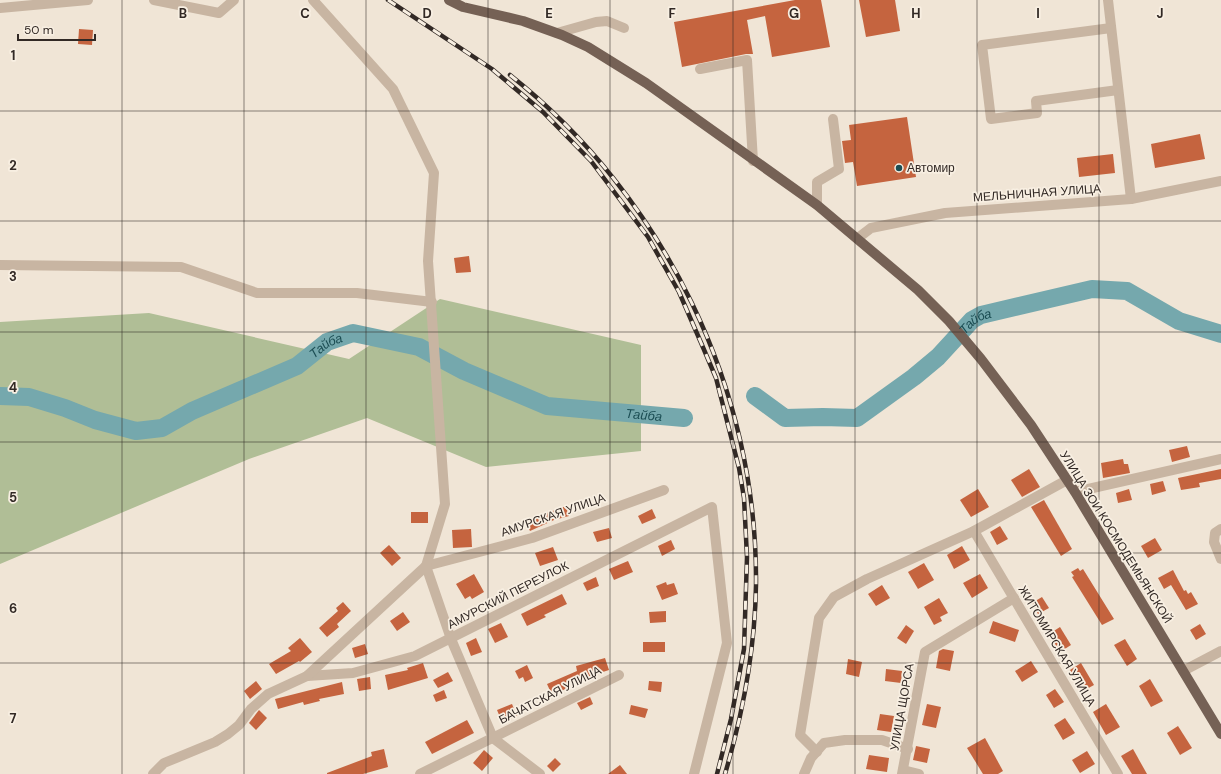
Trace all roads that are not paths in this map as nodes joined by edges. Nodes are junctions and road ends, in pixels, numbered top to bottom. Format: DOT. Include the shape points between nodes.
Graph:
graph roads {
  1 [pos="88,0"];
  2 [pos="154,0"];
  3 [pos="234,0"];
  4 [pos="313,0"];
  5 [pos="449,0"];
  6 [pos="1108,0"];
  7 [pos="0,8"];
  8 [pos="624,28"];
  9 [pos="1111,28"];
  10 [pos="557,33"];
  11 [pos="700,69"];
  12 [pos="1118,90"];
  13 [pos="833,119"];
  14 [pos="754,161"];
  15 [pos="1221,180"];
  16 [pos="1131,199"];
  17 [pos="817,205"];
  18 [pos="858,238"];
  19 [pos="0,265"];
  20 [pos="432,302"];
  21 [pos="1221,459"];
  22 [pos="1067,480"];
  23 [pos="664,490"];
  24 [pos="1075,492"];
  25 [pos="1221,529"];
  26 [pos="974,530"];
  27 [pos="1221,559"];
  28 [pos="426,566"];
  29 [pos="1014,598"];
  30 [pos="451,639"];
  31 [pos="1221,651"];
  32 [pos="1183,671"];
  33 [pos="619,675"];
  34 [pos="307,676"];
  35 [pos="1221,734"];
  36 [pos="493,738"];
  37 [pos="908,749"];
  38 [pos="817,752"];
  39 [pos="903,772"];
  40 [pos="153,774"];
  41 [pos="420,774"];
  42 [pos="540,774"];
  43 [pos="694,774"];
  44 [pos="804,774"];
  45 [pos="920,774"];
  46 [pos="1118,774"];
  1 -- 7 [label="street"];
  2 -- 3 [label="street" via="219,13"];
  4 -- 20 [label="street" via="393,89 434,173 428,261"];
  5 -- 10 [label="main road, УЛИЦА ЗОИ КОСМОДЕМЬЯНСКОЙ" via="463,7 523,21"];
  6 -- 9 [label="street"];
  8 -- 10 [label="street" via="607,21"];
  9 -- 12 [label="street"];
  9 -- 12 [label="street" via="982,45 991,119 1037,113 1036,101"];
  10 -- 14 [label="main road, УЛИЦА ЗОИ КОСМОДЕМЬЯНСКОЙ" via="588,47 646,83"];
  11 -- 14 [label="street" via="747,60"];
  12 -- 16 [label="street"];
  13 -- 17 [label="street" via="839,169 817,182"];
  14 -- 17 [label="main road, УЛИЦА ЗОИ КОСМОДЕМЬЯНСКОЙ"];
  15 -- 16 [label="street, МЕЛЬНИЧНАЯ УЛИЦА"];
  16 -- 18 [label="street, МЕЛЬНИЧНАЯ УЛИЦА" via="945,213 871,228"];
  17 -- 18 [label="main road, УЛИЦА ЗОИ КОСМОДЕМЬЯНСКОЙ"];
  18 -- 22 [label="main road, УЛИЦА ЗОИ КОСМОДЕМЬЯНСКОЙ" via="918,290 949,321 1031,425"];
  19 -- 20 [label="street" via="181,267 257,293 357,293"];
  20 -- 28 [label="street" via="445,504"];
  21 -- 24 [label="street"];
  22 -- 24 [label="main road, УЛИЦА ЗОИ КОСМОДЕМЬЯНСКОЙ"];
  22 -- 26 [label="street"];
  23 -- 28 [label="street, АМУРСКАЯ УЛИЦА" via="532,538"];
  24 -- 32 [label="main road, УЛИЦА ЗОИ КОСМОДЕМЬЯНСКОЙ"];
  25 -- 27 [label="street" via="1215,533 1214,542"];
  26 -- 29 [label="street, ЖИТОМИРСКАЯ УЛИЦА"];
  26 -- 38 [label="street" via="834,597 819,618 800,735"];
  28 -- 30 [label="street, БАЧАТСКАЯ УЛИЦА"];
  28 -- 34 [label="street"];
  29 -- 37 [label="street, УЛИЦА ЩОРСА" via="925,652"];
  29 -- 46 [label="street, ЖИТОМИРСКАЯ УЛИЦА"];
  30 -- 34 [label="street, АМУРСКИЙ ПЕРЕУЛОК" via="415,656 353,673"];
  30 -- 36 [label="street, БАЧАТСКАЯ УЛИЦА"];
  30 -- 43 [label="street, АМУРСКИЙ ПЕРЕУЛОК" via="712,507 727,644"];
  31 -- 32 [label="street"];
  32 -- 35 [label="main road, УЛИЦА ЗОИ КОСМОДЕМЬЯНСКОЙ"];
  33 -- 36 [label="street, БАЧАТСКАЯ УЛИЦА"];
  34 -- 40 [label="street" via="268,694 228,734 164,763"];
  36 -- 41 [label="street, БАЧАТСКАЯ УЛИЦА"];
  36 -- 42 [label="street, БАЧАТСКАЯ УЛИЦА"];
  37 -- 38 [label="street" via="882,740 845,740 824,743"];
  37 -- 39 [label="street, УЛИЦА ЩОРСА"];
  38 -- 44 [label="street" via="811,758"];
  39 -- 45 [label="street"];
}
